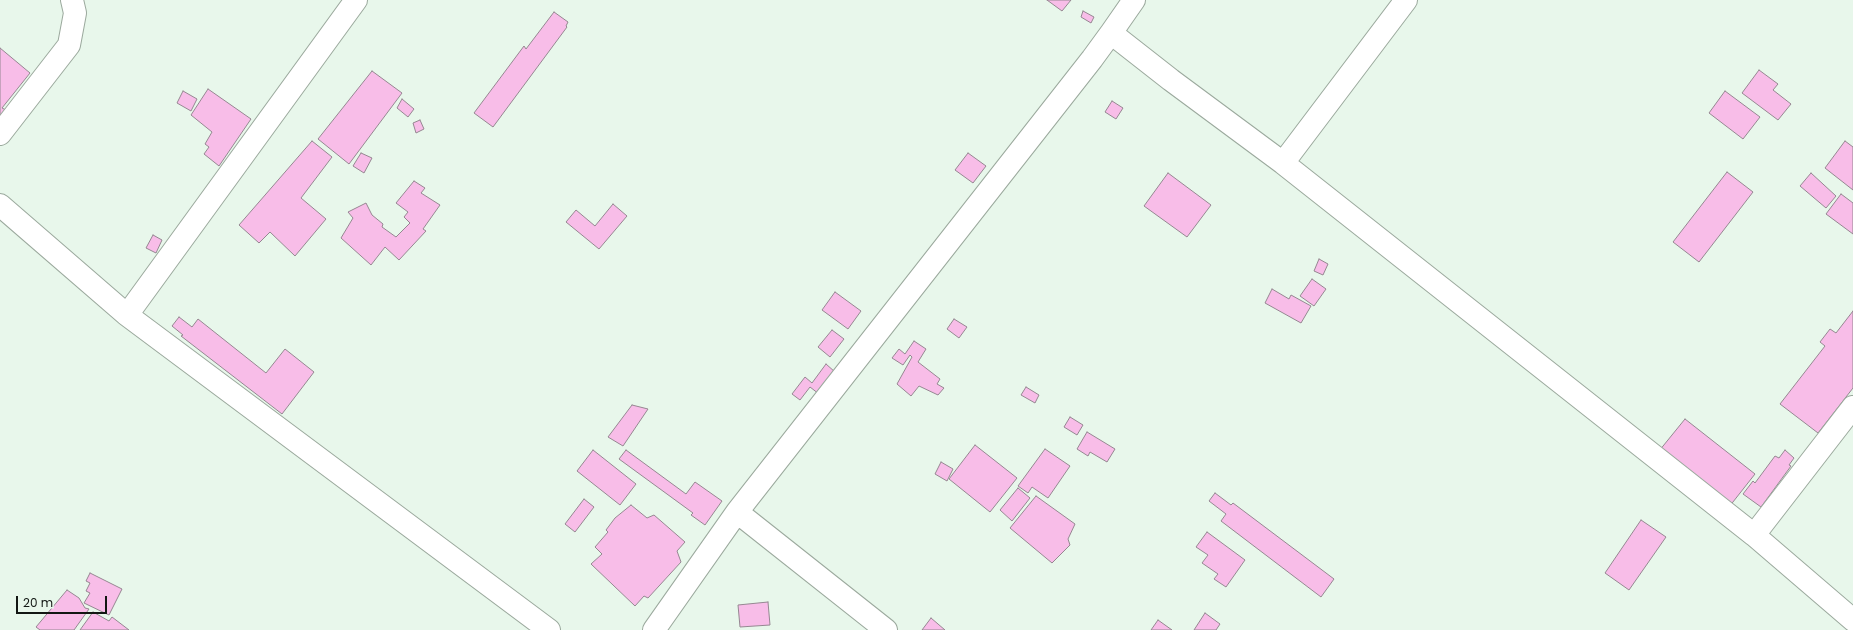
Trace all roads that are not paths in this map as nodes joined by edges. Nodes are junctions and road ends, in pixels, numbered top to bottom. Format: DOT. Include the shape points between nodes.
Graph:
graph roads {
  1 [pos="72,0"];
  2 [pos="356,0"];
  3 [pos="1134,0"];
  4 [pos="1406,0"];
  5 [pos="1111,32"];
  6 [pos="0,134"];
  7 [pos="1283,163"];
  8 [pos="0,205"];
  9 [pos="127,315"];
  10 [pos="1853,407"];
  11 [pos="737,512"];
  12 [pos="1754,535"];
  13 [pos="1853,620"];
  14 [pos="548,630"];
  15 [pos="654,630"];
  16 [pos="886,630"];
  1 -- 6 [label="street" via="75,13 69,45"];
  2 -- 9 [label="street"];
  3 -- 5 [label="street"];
  4 -- 7 [label="street"];
  5 -- 7 [label="street"];
  5 -- 11 [label="street"];
  7 -- 12 [label="street"];
  8 -- 9 [label="street"];
  9 -- 14 [label="street"];
  10 -- 12 [label="street"];
  11 -- 15 [label="street"];
  11 -- 16 [label="street"];
  12 -- 13 [label="street"];
}
